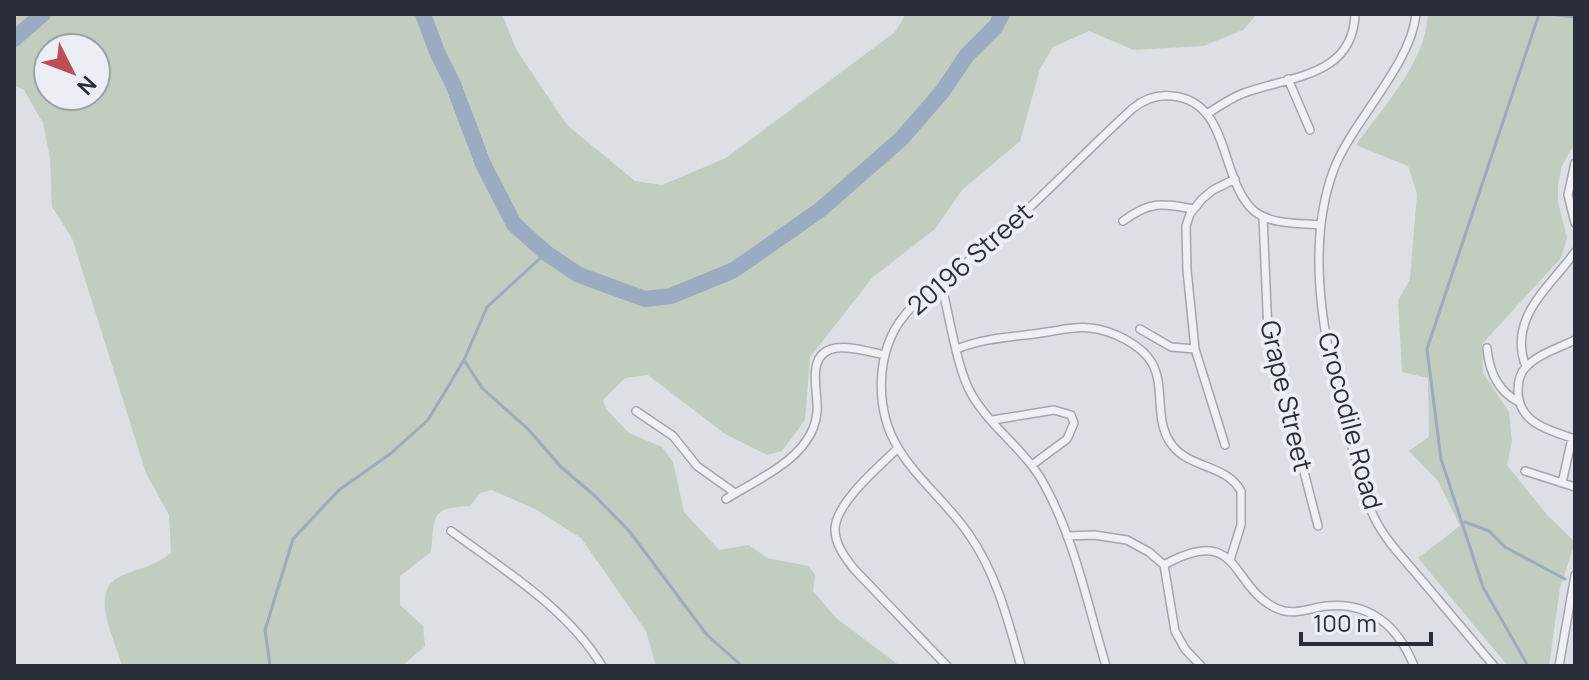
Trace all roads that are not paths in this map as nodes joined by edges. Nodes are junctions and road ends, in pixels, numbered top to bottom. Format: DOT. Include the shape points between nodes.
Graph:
graph roads {
  1 [pos="1355,14"];
  2 [pos="1416,14"];
  3 [pos="1288,79"];
  4 [pos="1207,114"];
  5 [pos="1310,130"];
  6 [pos="1575,163"];
  7 [pos="1235,179"];
  8 [pos="1193,209"];
  9 [pos="1263,217"];
  10 [pos="1123,221"];
  11 [pos="1575,223"];
  12 [pos="1320,225"];
  13 [pos="1575,252"];
  14 [pos="941,283"];
  15 [pos="1140,329"];
  16 [pos="1575,340"];
  17 [pos="1487,348"];
  18 [pos="957,349"];
  19 [pos="1195,349"];
  20 [pos="885,355"];
  21 [pos="1526,367"];
  22 [pos="1519,402"];
  23 [pos="636,411"];
  24 [pos="993,420"];
  25 [pos="1574,439"];
  26 [pos="1225,445"];
  27 [pos="898,448"];
  28 [pos="1032,465"];
  29 [pos="1525,471"];
  30 [pos="1562,483"];
  31 [pos="1575,487"];
  32 [pos="735,493"];
  33 [pos="726,499"];
  34 [pos="1318,526"];
  35 [pos="451,531"];
  36 [pos="1067,536"];
  37 [pos="1230,560"];
  38 [pos="1164,565"];
  39 [pos="1575,575"];
  40 [pos="602,666"];
  41 [pos="947,666"];
  42 [pos="1021,666"];
  43 [pos="1106,666"];
  44 [pos="1201,666"];
  45 [pos="1414,666"];
  46 [pos="1494,666"];
  47 [pos="1559,666"];
  1 -- 3 [label="street" via="1351,39 1336,60"];
  2 -- 12 [label="street, Crocodile Road" via="1402,55 1335,166"];
  3 -- 4 [label="street" via="1232,98"];
  3 -- 5 [label="street"];
  4 -- 7 [label="street"];
  4 -- 14 [label="street, 20196 Street" via="1178,97 1162,95 1138,104 1010,226"];
  6 -- 11 [label="street" via="1568,195"];
  7 -- 8 [label="street"];
  7 -- 9 [label="street" via="1250,207"];
  8 -- 10 [label="street" via="1156,204"];
  8 -- 19 [label="street" via="1186,226 1186,252"];
  9 -- 12 [label="street"];
  9 -- 34 [label="street, Grape Street" via="1268,332"];
  12 -- 46 [label="street, Crocodile Road" via="1330,359 1369,505 1396,550"];
  13 -- 21 [label="street" via="1526,317 1521,349"];
  14 -- 18 [label="street"];
  14 -- 20 [label="street, 20196 Street" via="903,317"];
  15 -- 19 [label="street" via="1171,347"];
  16 -- 21 [label="street"];
  17 -- 22 [label="street" via="1495,379"];
  18 -- 24 [label="street" via="970,393"];
  18 -- 37 [label="street" via="1079,327 1114,334 1136,347 1154,368 1161,421 1171,443 1185,459 1226,475 1241,491 1241,525"];
  19 -- 26 [label="street"];
  20 -- 27 [label="street, 20196 Street" via="881,397"];
  20 -- 32 [label="street" via="842,348 825,353 815,371 817,414 808,439 795,455"];
  21 -- 22 [label="street"];
  22 -- 25 [label="street" via="1536,424"];
  23 -- 32 [label="street" via="673,436 697,466"];
  24 -- 28 [label="street"];
  24 -- 28 [label="street" via="1054,410 1071,415 1070,435"];
  25 -- 30 [label="street"];
  27 -- 41 [label="street" via="841,511 836,539 854,569"];
  27 -- 42 [label="street, 20196 Street" via="981,553"];
  28 -- 36 [label="street"];
  29 -- 30 [label="street"];
  30 -- 31 [label="street"];
  32 -- 33 [label="street"];
  35 -- 40 [label="street" via="550,608"];
  36 -- 38 [label="street" via="1127,540"];
  36 -- 43 [label="street"];
  37 -- 38 [label="street" via="1197,551"];
  37 -- 45 [label="street" via="1280,610 1347,606 1376,615 1398,633"];
  38 -- 44 [label="street" via="1175,631"];
  39 -- 47 [label="street"];
}
